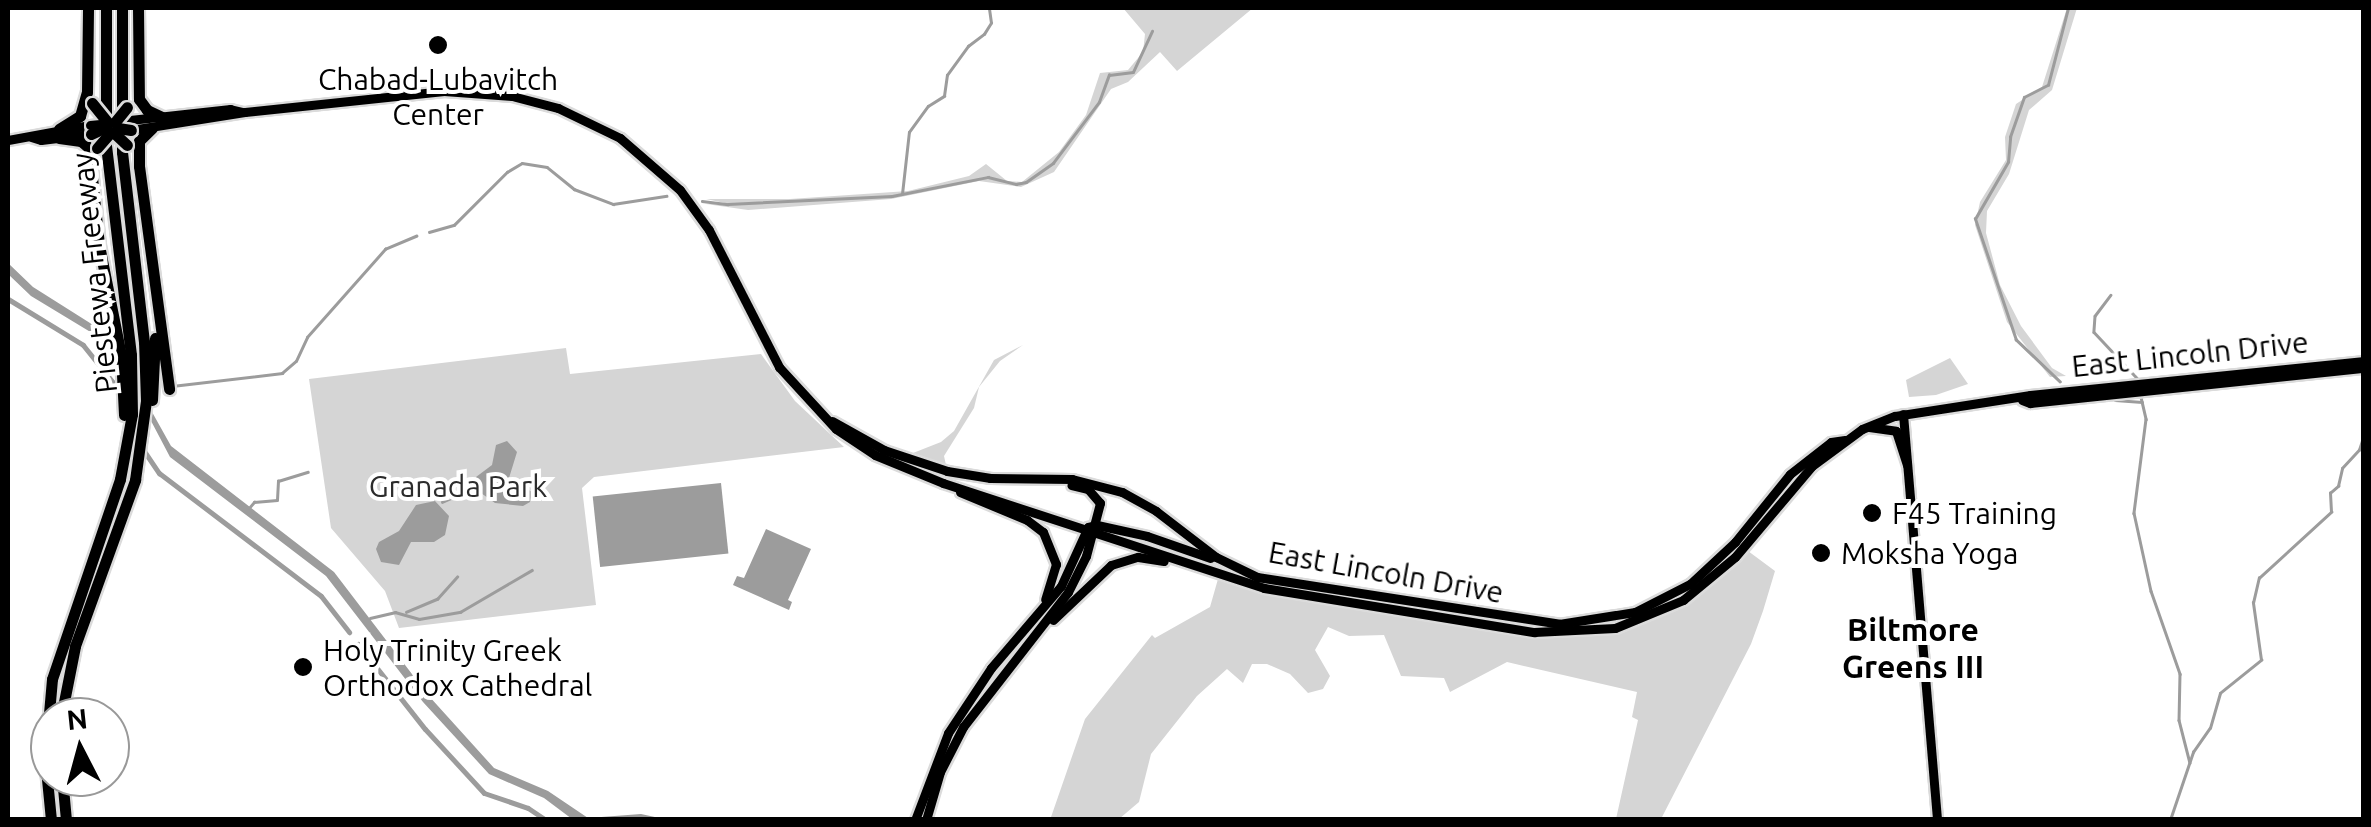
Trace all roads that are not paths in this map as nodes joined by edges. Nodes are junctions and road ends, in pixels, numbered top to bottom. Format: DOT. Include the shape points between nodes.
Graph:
graph roads {
  1 [pos="88,8"];
  2 [pos="106,8"];
  3 [pos="122,8"];
  4 [pos="138,8"];
  5 [pos="136,86"];
  6 [pos="90,98"];
  7 [pos="245,112"];
  8 [pos="162,116"];
  9 [pos="116,125"];
  10 [pos="152,128"];
  11 [pos="90,130"];
  12 [pos="59,133"];
  13 [pos="8,140"];
  14 [pos="91,166"];
  15 [pos="139,166"];
  16 [pos="148,246"];
  17 [pos="2364,360"];
  18 [pos="2364,368"];
  19 [pos="150,374"];
  20 [pos="2135,388"];
  21 [pos="168,389"];
  22 [pos="1903,414"];
  23 [pos="830,420"];
  24 [pos="1866,427"];
  25 [pos="1844,440"];
  26 [pos="130,450"];
  27 [pos="1908,466"];
  28 [pos="1019,479"];
  29 [pos="950,484"];
  30 [pos="1093,529"];
  31 [pos="1227,564"];
  32 [pos="1222,576"];
  33 [pos="1459,615"];
  34 [pos="1509,623"];
  35 [pos="1026,627"];
  36 [pos="1022,649"];
  37 [pos="66,697"];
  38 [pos="969,718"];
  39 [pos="954,723"];
  40 [pos="942,768"];
  41 [pos="51,820"];
  42 [pos="916,820"];
  43 [pos="926,820"];
  44 [pos="1937,820"];
  1 -- 6 [label="highway"];
  2 -- 26 [label="highway, Piestewa Freeway" via="106,145 132,356"];
  3 -- 19 [label="highway, Piestewa Freeway" via="122,152"];
  4 -- 5 [label="highway"];
  5 -- 8 [label="highway" via="144,107"];
  5 -- 9 [label="highway"];
  6 -- 9 [label="highway, bridge"];
  6 -- 12 [label="highway"];
  7 -- 8 [label="main road"];
  7 -- 10 [label="main road"];
  7 -- 23 [label="main road, East Lincoln Drive" via="460,91 536,101 591,122 636,149 680,190 703,220 773,358"];
  8 -- 9 [label="main road"];
  9 -- 10 [label="main road"];
  9 -- 11 [label="highway, bridge"];
  9 -- 14 [label="highway, bridge"];
  9 -- 15 [label="highway, bridge"];
  10 -- 15 [label="highway" via="139,141"];
  11 -- 12 [label="main road"];
  12 -- 13 [label="main road"];
  12 -- 14 [label="highway" via="86,144"];
  14 -- 26 [label="highway"];
  15 -- 16 [label="highway"];
  16 -- 19 [label="highway"];
  16 -- 21 [label="highway"];
  17 -- 20 [label="main road, East Lincoln Drive"];
  18 -- 20 [label="main road, East Lincoln Drive"];
  19 -- 26 [label="highway"];
  20 -- 22 [label="main road, East Lincoln Drive"];
  22 -- 24 [label="main road, East Lincoln Drive"];
  22 -- 27 [label="main road"];
  23 -- 28 [label="main road, East Lincoln Drive" via="931,467"];
  23 -- 29 [label="main road, East Lincoln Drive" via="848,440 884,460"];
  24 -- 25 [label="main road, East Lincoln Drive"];
  24 -- 27 [label="main road" via="1896,431"];
  25 -- 34 [label="main road, East Lincoln Drive" via="1831,442 1790,474 1719,560 1674,594 1602,620"];
  25 -- 34 [label="main road, East Lincoln Drive" via="1797,480 1717,575 1683,600 1603,630 1564,634"];
  26 -- 37 [label="highway, Piestewa Freeway" via="137,472 75,646"];
  26 -- 41 [label="highway, Piestewa Freeway" via="52,680 45,748"];
  27 -- 44 [label="main road"];
  28 -- 30 [label="main road" via="1088,489 1100,503"];
  28 -- 31 [label="main road, East Lincoln Drive" via="1072,479 1122,492"];
  29 -- 30 [label="main road, East Lincoln Drive"];
  29 -- 35 [label="main road" via="1032,523 1051,544 1053,584"];
  30 -- 31 [label="main road" via="1182,545"];
  30 -- 32 [label="main road, East Lincoln Drive"];
  30 -- 35 [label="main road" via="1061,586"];
  30 -- 36 [label="main road" via="1068,592"];
  31 -- 33 [label="main road, East Lincoln Drive" via="1275,581"];
  32 -- 33 [label="main road, East Lincoln Drive" via="1366,605"];
  32 -- 36 [label="main road" via="1150,558 1120,561"];
  33 -- 34 [label="main road, East Lincoln Drive"];
  35 -- 39 [label="main road"];
  36 -- 38 [label="main road"];
  38 -- 39 [label="main road"];
  38 -- 40 [label="main road"];
  39 -- 40 [label="main road"];
  39 -- 42 [label="main road"];
  40 -- 43 [label="main road"];
}
